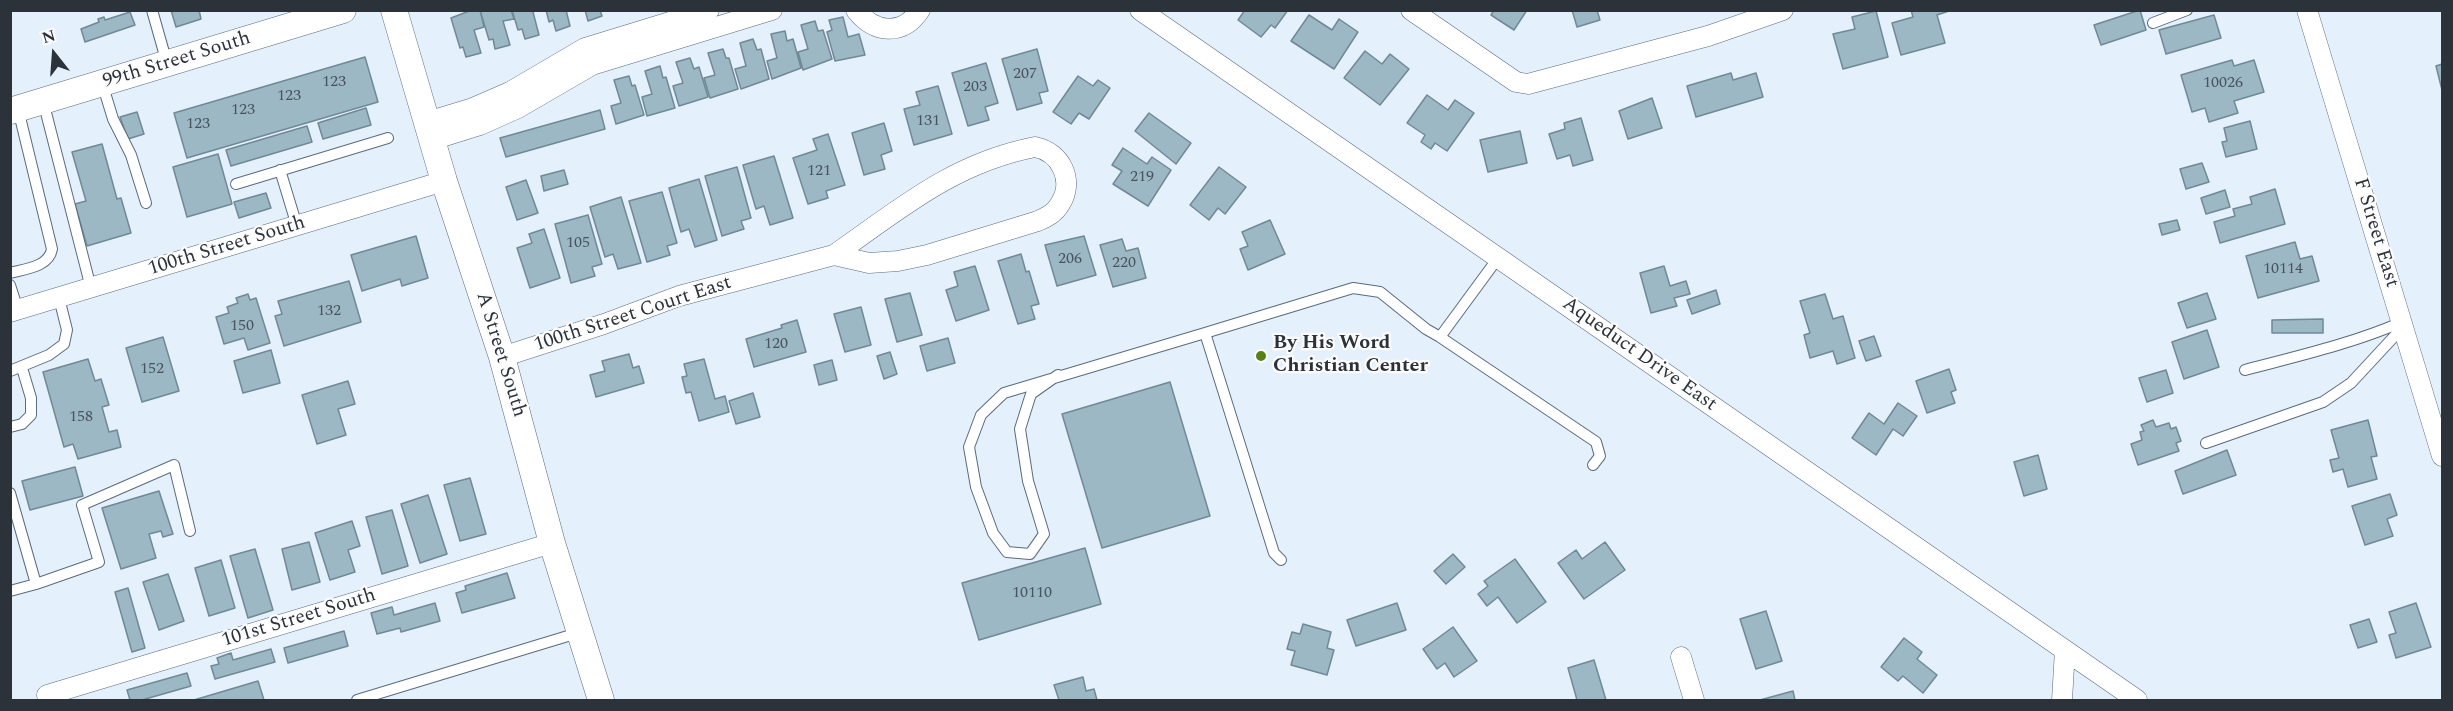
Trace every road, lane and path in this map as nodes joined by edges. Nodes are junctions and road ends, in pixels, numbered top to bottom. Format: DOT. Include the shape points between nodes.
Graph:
graph roads {
  1 [pos="152,10"];
  2 [pos="343,10"];
  3 [pos="394,10"];
  4 [pos="709,10"];
  5 [pos="772,10"];
  6 [pos="856,10"];
  7 [pos="920,10"];
  8 [pos="1140,10"];
  9 [pos="1411,10"];
  10 [pos="1783,10"];
  11 [pos="2187,10"];
  12 [pos="2307,10"];
  13 [pos="293,18"];
  14 [pos="2153,23"];
  15 [pos="167,64"];
  16 [pos="102,83"];
  17 [pos="43,101"];
  18 [pos="14,110"];
  19 [pos="430,131"];
  20 [pos="388,138"];
  21 [pos="280,170"];
  22 [pos="444,181"];
  23 [pos="236,184"];
  24 [pos="146,203"];
  25 [pos="297,226"];
  26 [pos="834,255"];
  27 [pos="1498,258"];
  28 [pos="10,273"];
  29 [pos="10,285"];
  30 [pos="91,288"];
  31 [pos="59,298"];
  32 [pos="14,311"];
  33 [pos="2403,325"];
  34 [pos="1205,333"];
  35 [pos="1440,337"];
  36 [pos="502,357"];
  37 [pos="22,368"];
  38 [pos="2245,370"];
  39 [pos="10,371"];
  40 [pos="1058,375"];
  41 [pos="10,427"];
  42 [pos="2206,443"];
  43 [pos="2442,456"];
  44 [pos="1593,465"];
  45 [pos="10,493"];
  46 [pos="190,531"];
  47 [pos="552,543"];
  48 [pos="1281,560"];
  49 [pos="36,584"];
  50 [pos="10,591"];
  51 [pos="581,632"];
  52 [pos="2065,650"];
  53 [pos="1681,657"];
  54 [pos="47,694"];
  55 [pos="394,695"];
  56 [pos="357,700"];
  57 [pos="601,700"];
  58 [pos="1694,700"];
  59 [pos="2062,700"];
  60 [pos="2138,700"];
  1 -- 15 [label="lane"];
  2 -- 13 [label="street, 99th Street South"];
  3 -- 19 [label="street, A Street South"];
  4 -- 19 [label="street" via="585,48 510,92"];
  5 -- 19 [label="street" via="592,65 480,125"];
  6 -- 7 [label="street" via="872,26 890,30 909,24"];
  8 -- 27 [label="street, Aqueduct Drive East"];
  9 -- 10 [label="street" via="1516,82 1528,84 1708,36"];
  11 -- 14 [label="lane"];
  12 -- 33 [label="street, F Street East"];
  13 -- 15 [label="street, 99th Street South"];
  15 -- 16 [label="street, 99th Street South"];
  16 -- 17 [label="street, 99th Street South"];
  16 -- 24 [label="lane" via="112,119 131,154"];
  17 -- 18 [label="street, 99th Street South"];
  17 -- 30 [label="lane"];
  18 -- 28 [label="lane" via="52,249 47,260"];
  19 -- 22 [label="street, A Street South"];
  20 -- 21 [label="lane"];
  21 -- 23 [label="lane"];
  21 -- 25 [label="lane"];
  22 -- 25 [label="street, 100th Street South"];
  22 -- 36 [label="street, A Street South"];
  25 -- 30 [label="street, 100th Street South"];
  26 -- 26 [label="street, 100th Street Court East" via="924,191 961,171 1035,147 1046,149 1062,165 1066,189 1061,204 1038,221 898,261 869,263"];
  26 -- 36 [label="street, 100th Street Court East" via="679,296"];
  27 -- 35 [label="lane"];
  27 -- 52 [label="street, Aqueduct Drive East"];
  29 -- 32 [label="lane"];
  30 -- 31 [label="street, 100th Street South"];
  31 -- 32 [label="street, 100th Street South"];
  31 -- 37 [label="lane" via="67,330 64,344"];
  33 -- 38 [label="lane"];
  33 -- 42 [label="lane" via="2351,383 2323,402"];
  33 -- 43 [label="street, F Street East"];
  34 -- 35 [label="lane" via="1353,288 1380,292"];
  34 -- 40 [label="lane"];
  34 -- 48 [label="lane" via="1274,553"];
  35 -- 44 [label="lane" via="1596,442 1600,456"];
  36 -- 47 [label="street, A Street South"];
  37 -- 39 [label="lane"];
  37 -- 41 [label="lane" via="31,398 31,415 22,424"];
  40 -- 40 [label="lane" via="1005,393 981,415 969,447 976,487 993,533 1007,552 1030,554 1044,534 1028,481 1020,429 1031,394"];
  45 -- 49 [label="lane"];
  46 -- 49 [label="lane" via="174,465 82,505 99,561"];
  47 -- 51 [label="street, A Street South"];
  47 -- 54 [label="street, 101st Street South"];
  49 -- 50 [label="lane"];
  51 -- 55 [label="lane"];
  51 -- 57 [label="street, A Street South"];
  52 -- 59 [label="street"];
  52 -- 60 [label="street, Aqueduct Drive East"];
  53 -- 58 [label="street"];
  55 -- 56 [label="lane"];
}
